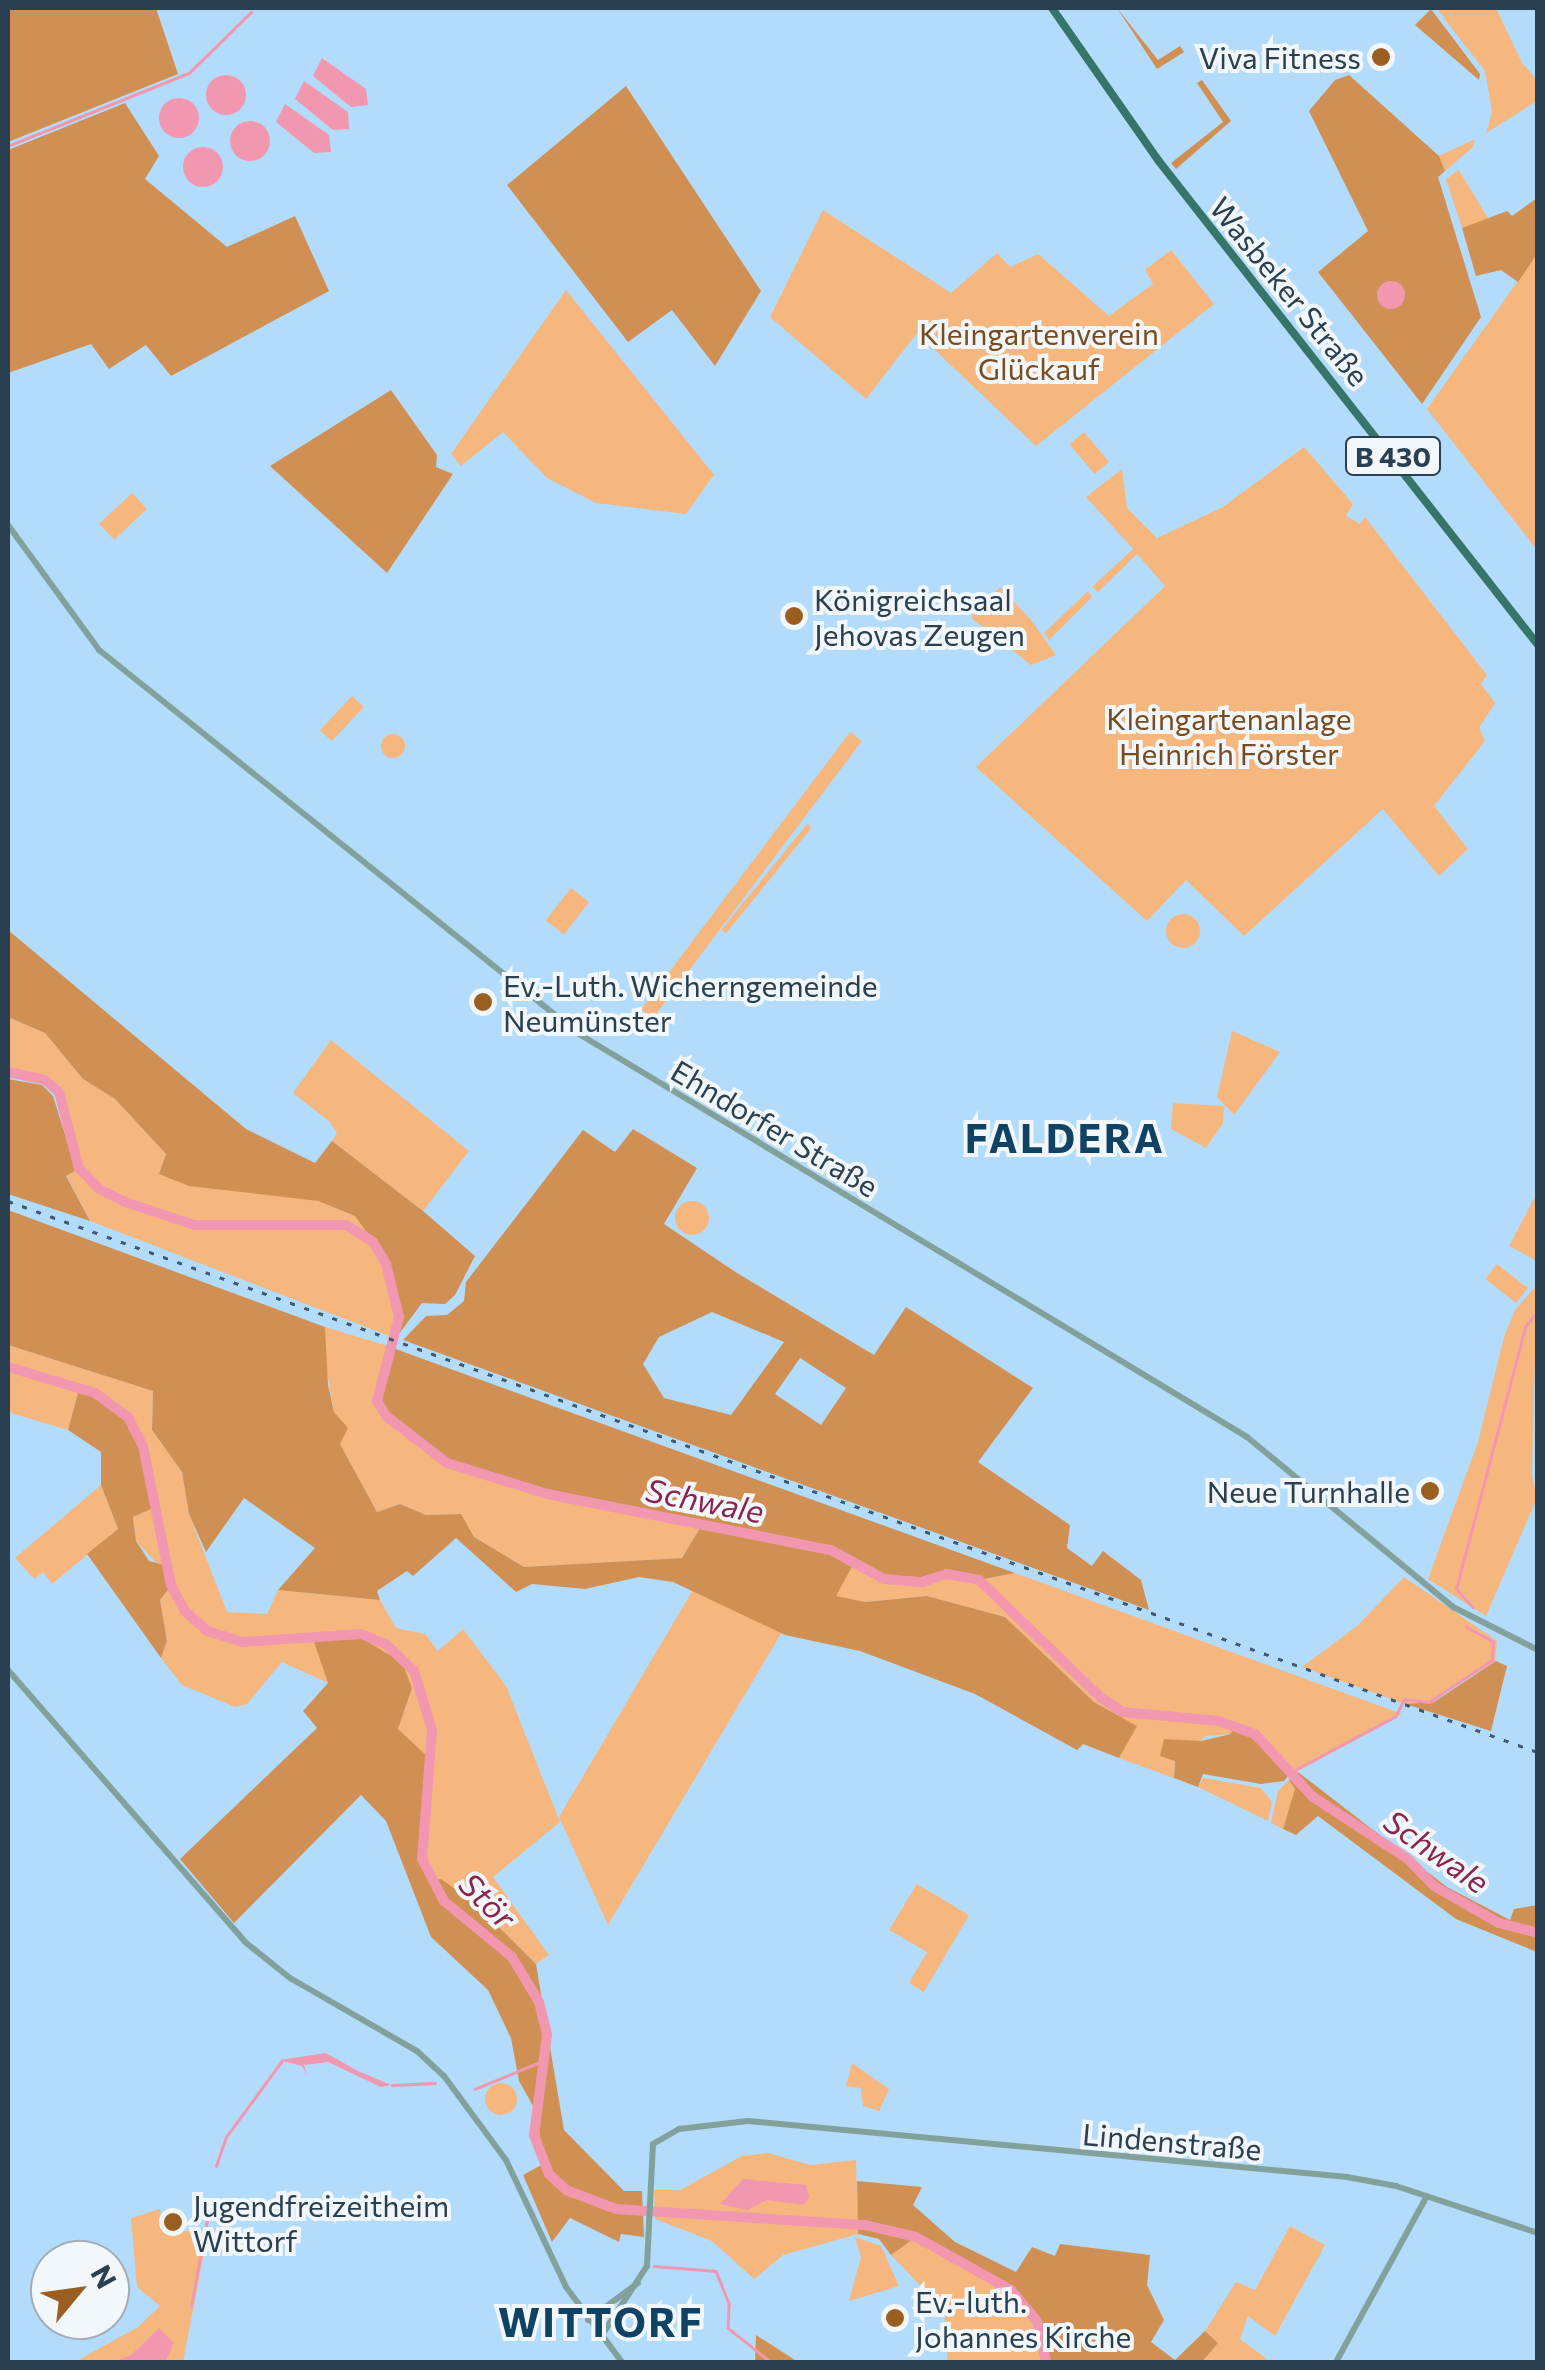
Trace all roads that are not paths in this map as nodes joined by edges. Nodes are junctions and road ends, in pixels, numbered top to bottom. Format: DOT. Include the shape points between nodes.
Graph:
graph roads {
  1 [pos="1052,8"];
  2 [pos="8,525"];
  3 [pos="1538,644"];
  4 [pos="1538,1650"];
  5 [pos="8,1670"];
  6 [pos="1427,2196"];
  7 [pos="1538,2233"];
  8 [pos="640,2283"];
  9 [pos="588,2320"];
  10 [pos="602,2336"];
  11 [pos="622,2362"];
  12 [pos="1336,2362"];
  1 -- 3 [label="main road, Wasbeker Straße / B 430" via="1171,177"];
  2 -- 4 [label="street, Ehndorfer Straße" via="71,620 123,672 578,1034 1247,1438 1453,1606"];
  5 -- 9 [label="street" via="261,1956 417,2052 444,2076 506,2160"];
  6 -- 7 [label="street, Lindenstraße"];
  6 -- 8 [label="street, Lindenstraße" via="1347,2177 760,2120 662,2135 648,2159 650,2252"];
  6 -- 12 [label="street"];
  8 -- 9 [label="street"];
  8 -- 10 [label="street"];
  9 -- 10 [label="street"];
  10 -- 11 [label="street"];
}
